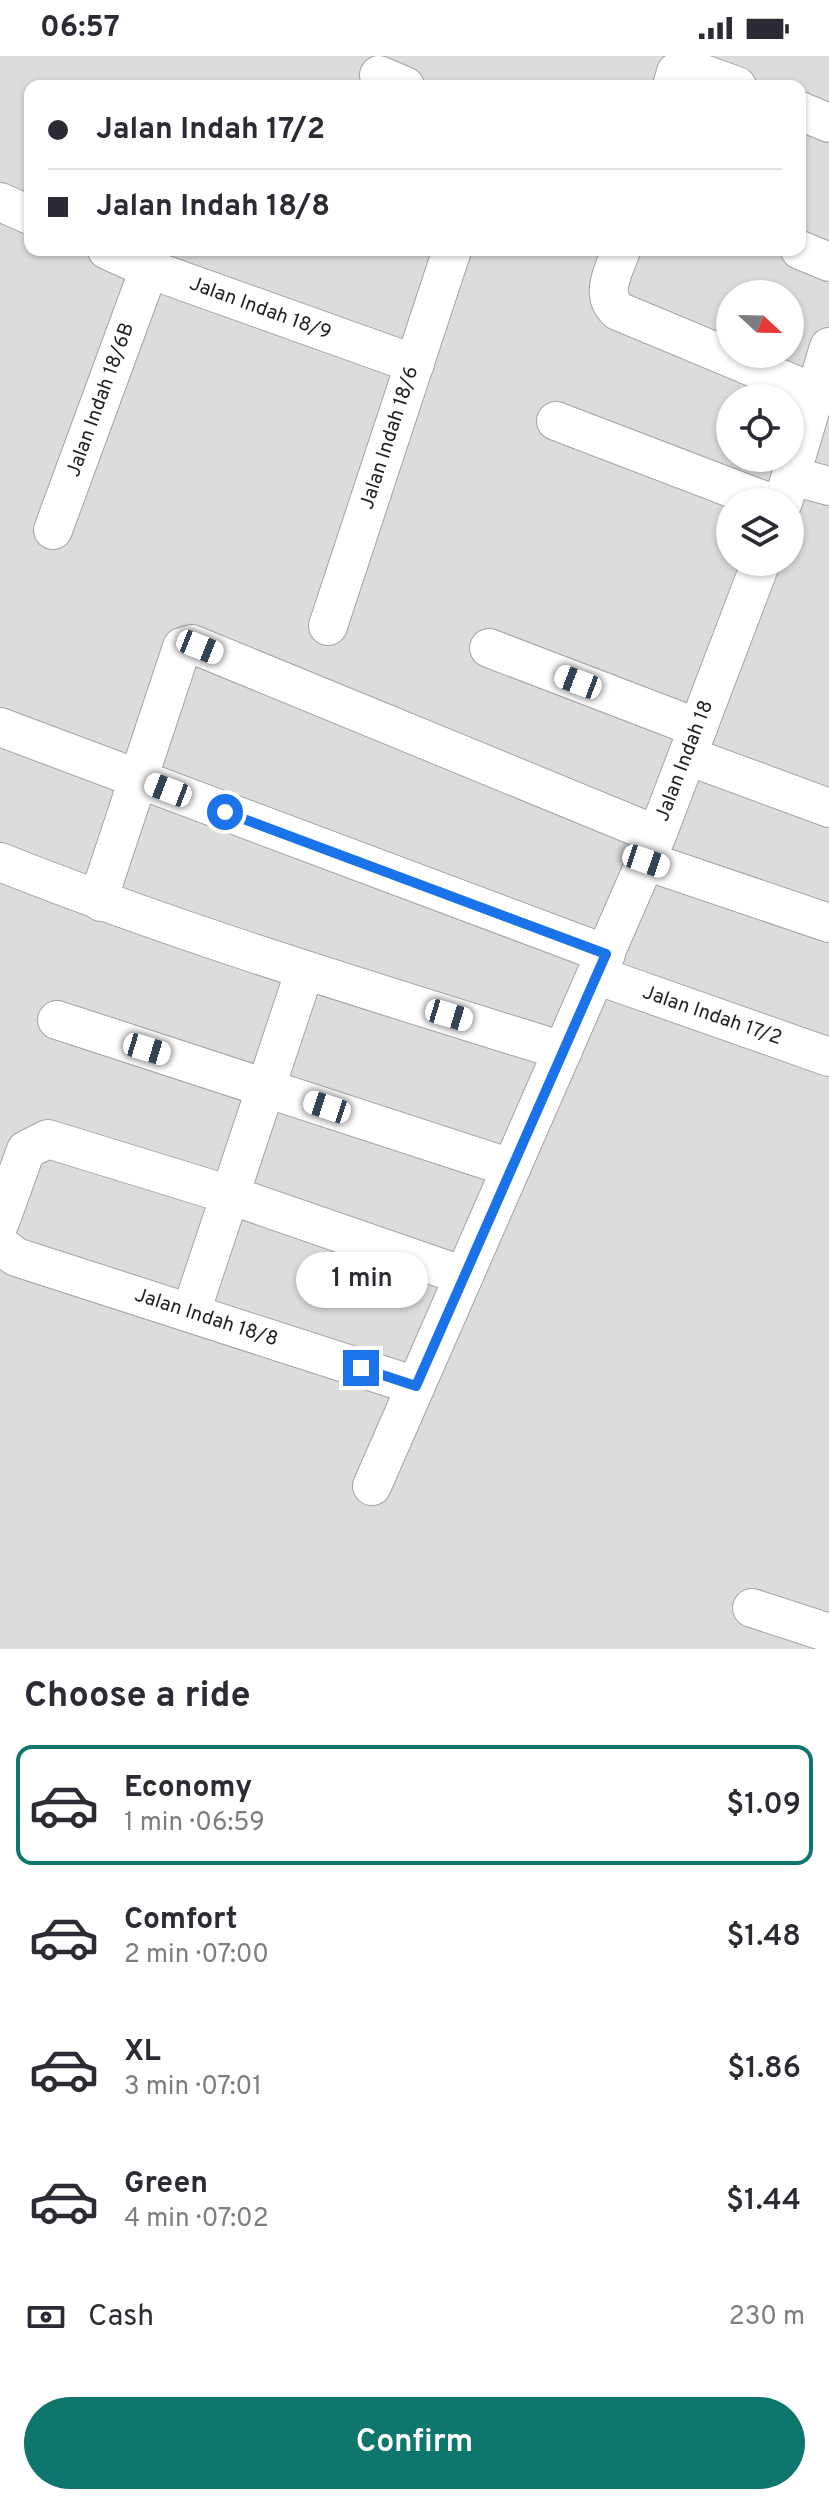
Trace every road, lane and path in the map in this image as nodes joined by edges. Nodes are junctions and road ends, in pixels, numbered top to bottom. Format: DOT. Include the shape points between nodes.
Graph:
graph roads {
  1 [pos="674,80"];
  2 [pos="720,80"];
  3 [pos="806,113"];
  4 [pos="829,123"];
  5 [pos="0,202"];
  6 [pos="24,212"];
  7 [pos="806,252"];
  8 [pos="120,256"];
  9 [pos="450,256"];
  10 [pos="619,256"];
  11 [pos="829,262"];
  12 [pos="149,269"];
  13 [pos="829,347"];
  14 [pos="415,364"];
  15 [pos="817,394"];
  16 [pos="556,421"];
  17 [pos="829,486"];
  18 [pos="765,488"];
  19 [pos="783,488"];
  20 [pos="804,490"];
  21 [pos="53,530"];
  22 [pos="756,576"];
  23 [pos="328,626"];
  24 [pos="489,648"];
  25 [pos="0,727"];
  26 [pos="693,742"];
  27 [pos="139,779"];
  28 [pos="829,808"];
  29 [pos="652,848"];
  30 [pos="0,862"];
  31 [pos="101,902"];
  32 [pos="829,923"];
  33 [pos="601,964"];
  34 [pos="305,970"];
  35 [pos="57,1020"];
  36 [pos="563,1051"];
  37 [pos="829,1057"];
  38 [pos="267,1087"];
  39 [pos="511,1168"];
  40 [pos="230,1195"];
  41 [pos="0,1222"];
  42 [pos="0,1245"];
  43 [pos="464,1276"];
  44 [pos="191,1312"];
  45 [pos="416,1386"];
  46 [pos="372,1486"];
  47 [pos="752,1608"];
  48 [pos="826,1624"];
  1 -- 2 [label="street" via="684,67"];
  3 -- 4 [label="street"];
  5 -- 6 [label="street"];
  7 -- 11 [label="street"];
  8 -- 12 [label="street, Jalan Indah 18/9"];
  9 -- 14 [label="street, Jalan Indah 18/6"];
  10 -- 15 [label="street" via="607,292 618,311"];
  12 -- 14 [label="street, Jalan Indah 18/9"];
  12 -- 21 [label="street, Jalan Indah 18/6B"];
  13 -- 15 [label="street"];
  14 -- 23 [label="street, Jalan Indah 18/6"];
  15 -- 19 [label="street"];
  16 -- 18 [label="street"];
  17 -- 20 [label="street"];
  22 -- 26 [label="street, Jalan Indah 18"];
  24 -- 26 [label="street"];
  25 -- 27 [label="street, Jalan Indah 17/2"];
  26 -- 28 [label="street"];
  26 -- 29 [label="street, Jalan Indah 18"];
  27 -- 29 [label="street" via="182,647 192,644"];
  27 -- 31 [label="street"];
  27 -- 33 [label="street, Jalan Indah 17/2"];
  29 -- 32 [label="street"];
  29 -- 33 [label="street, Jalan Indah 18"];
  30 -- 31 [label="street"];
  31 -- 34 [label="street"];
  33 -- 36 [label="street, Jalan Indah 18"];
  33 -- 37 [label="street, Jalan Indah 17/2"];
  34 -- 36 [label="street"];
  34 -- 38 [label="street"];
  35 -- 38 [label="street"];
  36 -- 39 [label="street, Jalan Indah 18"];
  38 -- 39 [label="street"];
  38 -- 40 [label="street"];
  39 -- 43 [label="street, Jalan Indah 18"];
  40 -- 41 [label="street" via="48,1139 26,1150"];
  40 -- 43 [label="street"];
  40 -- 44 [label="street"];
  42 -- 44 [label="street, Jalan Indah 18/8" via="16,1257"];
  43 -- 45 [label="street, Jalan Indah 18"];
  44 -- 45 [label="street, Jalan Indah 18/8"];
  45 -- 46 [label="street, Jalan Indah 18"];
  47 -- 48 [label="street"];
}
